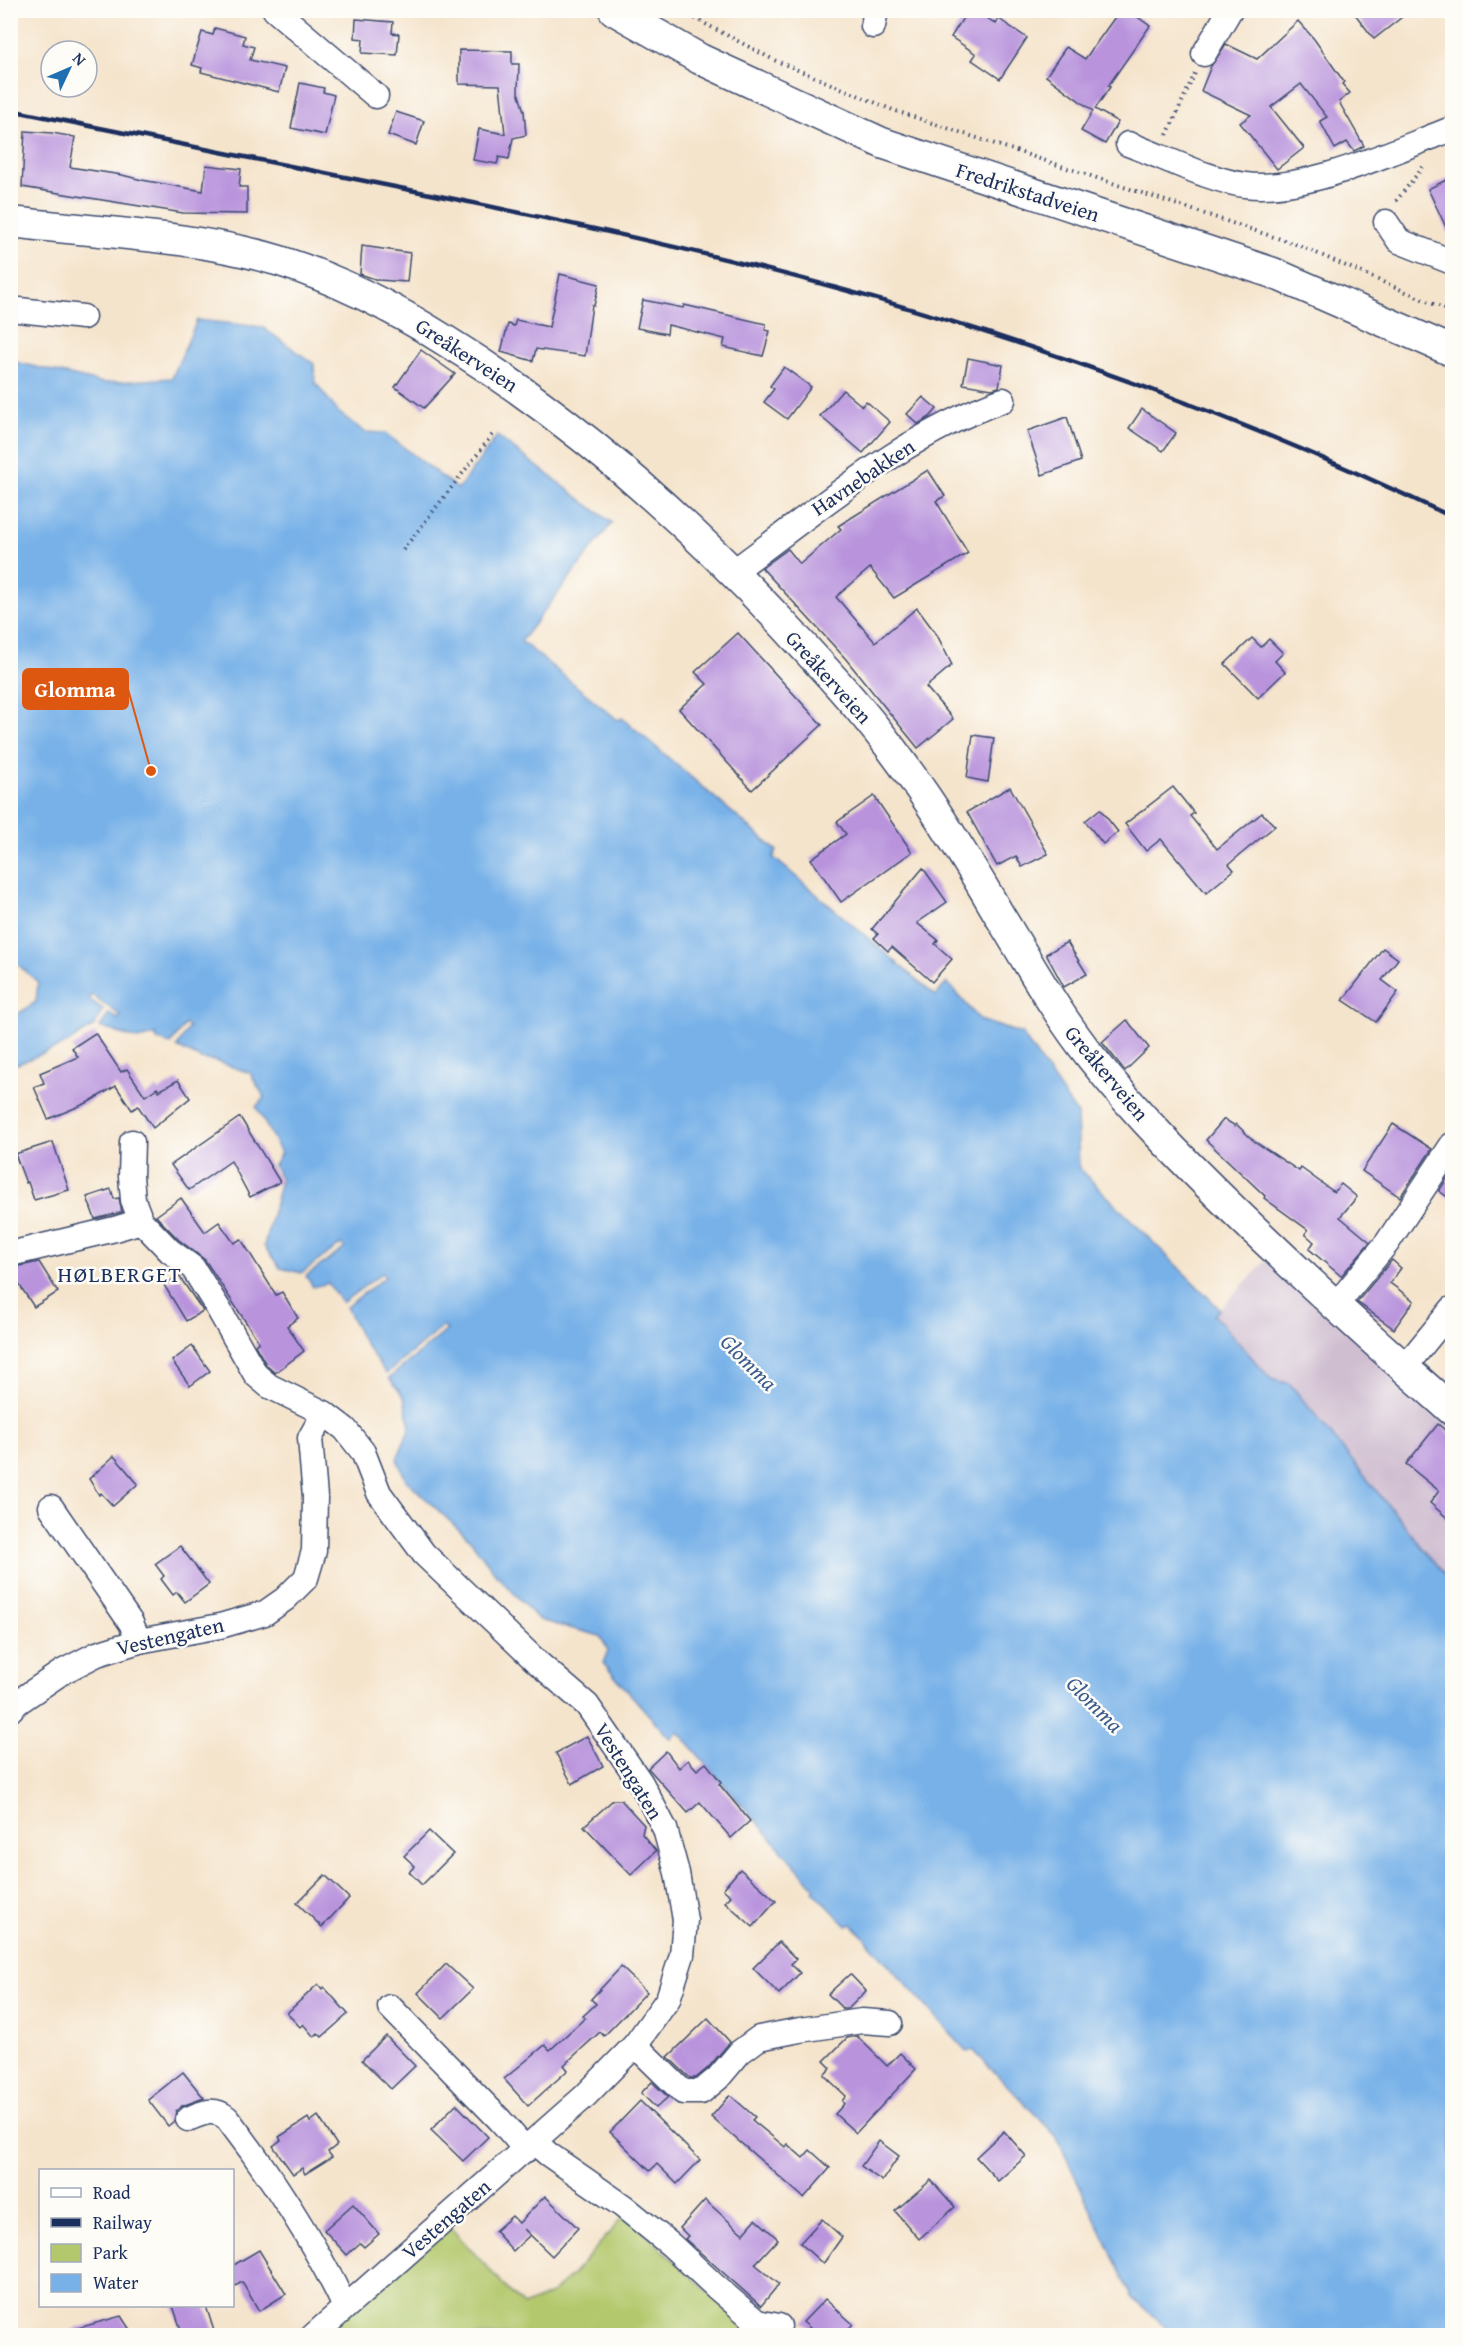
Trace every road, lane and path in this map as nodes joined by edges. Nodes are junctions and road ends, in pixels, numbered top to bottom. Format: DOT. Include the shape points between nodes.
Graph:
graph roads {
  1 [pos="275,10"];
  2 [pos="614,10"];
  3 [pos="679,10"];
  4 [pos="1230,10"];
  5 [pos="1204,54"];
  6 [pos="376,96"];
  7 [pos="1452,129"];
  8 [pos="1128,144"];
  9 [pos="1157,154"];
  10 [pos="1430,159"];
  11 [pos="10,222"];
  12 [pos="1386,222"];
  13 [pos="1452,262"];
  14 [pos="10,309"];
  15 [pos="1452,312"];
  16 [pos="83,317"];
  17 [pos="1452,351"];
  18 [pos="1003,400"];
  19 [pos="493,434"];
  20 [pos="404,550"];
  21 [pos="734,572"];
  22 [pos="132,1142"];
  23 [pos="1452,1145"];
  24 [pos="141,1221"];
  25 [pos="10,1254"];
  26 [pos="1335,1306"];
  27 [pos="1452,1309"];
  28 [pos="1404,1368"];
  29 [pos="1452,1410"];
  30 [pos="324,1413"];
  31 [pos="51,1507"];
  32 [pos="139,1641"];
  33 [pos="10,1710"];
  34 [pos="390,2007"];
  35 [pos="890,2024"];
  36 [pos="635,2045"];
  37 [pos="188,2119"];
  38 [pos="530,2146"];
  39 [pos="345,2307"];
  40 [pos="779,2326"];
  41 [pos="313,2336"];
  1 -- 6 [label="street"];
  2 -- 17 [label="main road, Fredrikstadveien" via="699,59 882,143 1273,273"];
  3 -- 15 [label="path" via="774,60 893,110 1298,245"];
  4 -- 5 [label="street"];
  5 -- 9 [label="path"];
  7 -- 9 [label="street" via="1317,179 1272,185 1226,180"];
  8 -- 9 [label="street"];
  10 -- 12 [label="path" via="1386,212"];
  11 -- 21 [label="main road, Greåkerveien" via="234,250 277,260 360,292 472,357 552,413 615,463"];
  12 -- 13 [label="street" via="1399,241"];
  14 -- 16 [label="street"];
  18 -- 21 [label="street, Havnebakken" via="947,422 923,437 837,492"];
  19 -- 20 [label="path"];
  21 -- 26 [label="main road, Greåkerveien" via="846,693 890,747 938,816 1059,1013 1126,1100"];
  22 -- 24 [label="street, Vestengaten" via="133,1192"];
  23 -- 26 [label="street" via="1387,1243"];
  24 -- 25 [label="street"];
  24 -- 30 [label="street, Vestengaten" via="193,1268 256,1375 269,1386"];
  26 -- 28 [label="main road, Greåkerveien"];
  27 -- 28 [label="street"];
  28 -- 29 [label="main road, Greåkerveien"];
  30 -- 32 [label="street, Vestengaten" via="310,1438 315,1518 314,1551 306,1578 265,1613"];
  30 -- 36 [label="street, Vestengaten" via="345,1429 363,1452 380,1493 424,1554 586,1706 641,1783 665,1829 685,1920 682,1955 668,1999"];
  31 -- 32 [label="street" via="131,1623"];
  32 -- 33 [label="street, Vestengaten" via="97,1654 62,1672"];
  34 -- 38 [label="street"];
  35 -- 36 [label="street" via="862,2021 759,2038 701,2092 683,2092"];
  36 -- 38 [label="street, Vestengaten"];
  37 -- 39 [label="street" via="212,2111 227,2118 270,2180"];
  38 -- 39 [label="street, Vestengaten"];
  38 -- 40 [label="street" via="548,2154 623,2206 757,2322"];
  39 -- 41 [label="street, Vestengaten"];
}
